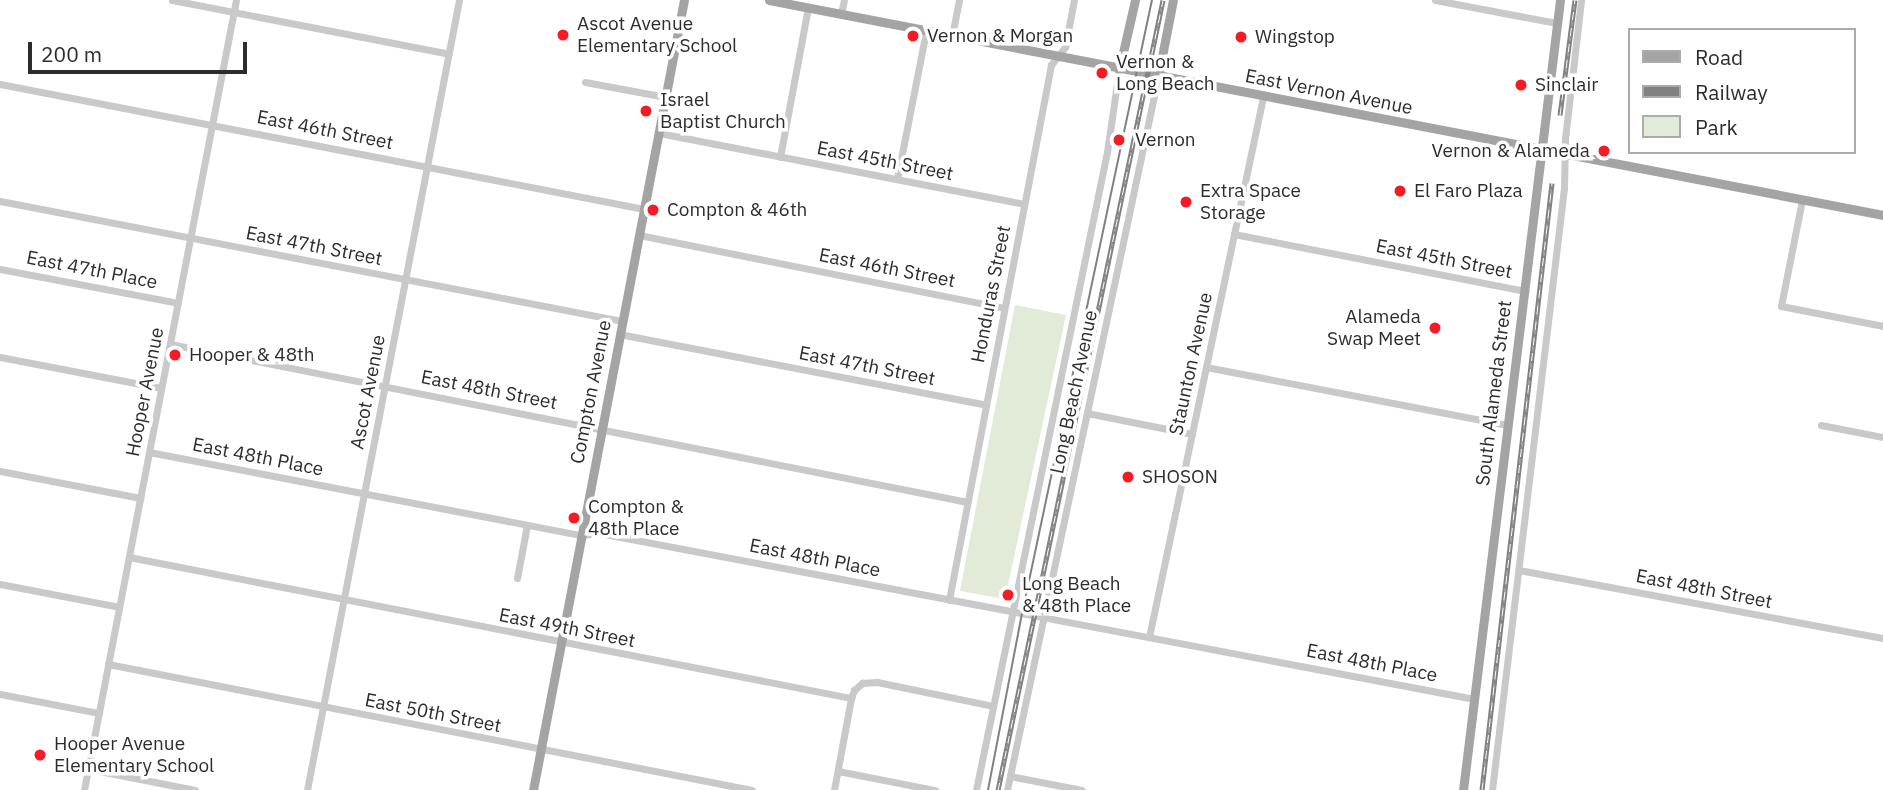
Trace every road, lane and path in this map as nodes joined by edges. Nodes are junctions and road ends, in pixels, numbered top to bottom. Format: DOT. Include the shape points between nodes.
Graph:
graph roads {
  1 [pos="172,0"];
  2 [pos="236,0"];
  3 [pos="459,0"];
  4 [pos="684,0"];
  5 [pos="769,0"];
  6 [pos="844,0"];
  7 [pos="959,0"];
  8 [pos="1074,0"];
  9 [pos="1135,0"];
  10 [pos="1173,0"];
  11 [pos="1435,0"];
  12 [pos="1560,0"];
  13 [pos="1581,0"];
  14 [pos="808,8"];
  15 [pos="234,12"];
  16 [pos="841,14"];
  17 [pos="1557,23"];
  18 [pos="926,31"];
  19 [pos="952,36"];
  20 [pos="449,54"];
  21 [pos="1056,57"];
  22 [pos="1119,69"];
  23 [pos="1158,77"];
  24 [pos="585,82"];
  25 [pos="0,84"];
  26 [pos="666,97"];
  27 [pos="1264,97"];
  28 [pos="212,125"];
  29 [pos="659,133"];
  30 [pos="1542,151"];
  31 [pos="1564,155"];
  32 [pos="780,157"];
  33 [pos="428,166"];
  34 [pos="897,180"];
  35 [pos="1802,200"];
  36 [pos="0,201"];
  37 [pos="1024,204"];
  38 [pos="644,209"];
  39 [pos="1883,215"];
  40 [pos="1234,234"];
  41 [pos="639,235"];
  42 [pos="190,238"];
  43 [pos="0,269"];
  44 [pos="406,279"];
  45 [pos="1525,291"];
  46 [pos="178,303"];
  47 [pos="1004,308"];
  48 [pos="622,321"];
  49 [pos="1883,326"];
  50 [pos="620,334"];
  51 [pos="170,344"];
  52 [pos="0,357"];
  53 [pos="1206,367"];
  54 [pos="385,387"];
  55 [pos="161,388"];
  56 [pos="986,405"];
  57 [pos="1087,413"];
  58 [pos="1508,425"];
  59 [pos="1821,425"];
  60 [pos="602,428"];
  61 [pos="1192,434"];
  62 [pos="1883,437"];
  63 [pos="149,452"];
  64 [pos="0,471"];
  65 [pos="365,495"];
  66 [pos="140,498"];
  67 [pos="967,502"];
  68 [pos="527,525"];
  69 [pos="582,535"];
  70 [pos="129,557"];
  71 [pos="1519,570"];
  72 [pos="517,578"];
  73 [pos="0,584"];
  74 [pos="949,600"];
  75 [pos="344,601"];
  76 [pos="119,607"];
  77 [pos="1011,612"];
  78 [pos="1043,617"];
  79 [pos="1149,637"];
  80 [pos="1883,638"];
  81 [pos="561,643"];
  82 [pos="108,664"];
  83 [pos="0,694"];
  84 [pos="851,698"];
  85 [pos="1474,699"];
  86 [pos="993,706"];
  87 [pos="323,708"];
  88 [pos="99,713"];
  89 [pos="541,751"];
  90 [pos="89,769"];
  91 [pos="838,771"];
  92 [pos="1010,776"];
  93 [pos="155,786"];
  94 [pos="84,790"];
  95 [pos="195,790"];
  96 [pos="307,790"];
  97 [pos="533,790"];
  98 [pos="752,790"];
  99 [pos="834,790"];
  100 [pos="935,790"];
  101 [pos="976,790"];
  102 [pos="1007,790"];
  103 [pos="1082,790"];
  104 [pos="1463,790"];
  105 [pos="1492,790"];
  1 -- 15 [label="street"];
  2 -- 15 [label="street, Hooper Avenue"];
  3 -- 20 [label="street, Ascot Avenue"];
  4 -- 26 [label="main road, Compton Avenue"];
  5 -- 14 [label="main road, East Vernon Avenue"];
  6 -- 16 [label="street"];
  7 -- 19 [label="street"];
  8 -- 21 [label="street, Honduras Street" via="1065,47"];
  9 -- 22 [label="main road, Long Beach Avenue"];
  10 -- 23 [label="main road, Long Beach Avenue"];
  11 -- 17 [label="street"];
  12 -- 17 [label="main road, South Alameda Street"];
  13 -- 31 [label="street"];
  14 -- 16 [label="main road, East Vernon Avenue"];
  14 -- 32 [label="street"];
  15 -- 20 [label="street"];
  15 -- 28 [label="street, Hooper Avenue"];
  16 -- 18 [label="main road, East Vernon Avenue"];
  17 -- 30 [label="main road, South Alameda Street"];
  18 -- 19 [label="main road, East Vernon Avenue"];
  18 -- 34 [label="street"];
  19 -- 21 [label="main road, East Vernon Avenue"];
  20 -- 33 [label="street, Ascot Avenue"];
  21 -- 22 [label="main road, East Vernon Avenue"];
  21 -- 37 [label="street, Honduras Street"];
  22 -- 23 [label="main road, East Vernon Avenue"];
  22 -- 77 [label="street, Long Beach Avenue" via="1107,152"];
  23 -- 27 [label="main road, East Vernon Avenue"];
  23 -- 57 [label="street, Long Beach Avenue"];
  24 -- 26 [label="street"];
  25 -- 28 [label="street, East 46th Street"];
  26 -- 29 [label="main road, Compton Avenue"];
  27 -- 30 [label="main road, East Vernon Avenue"];
  27 -- 40 [label="street, Staunton Avenue"];
  28 -- 33 [label="street, East 46th Street"];
  28 -- 42 [label="street, Hooper Avenue"];
  29 -- 32 [label="street, East 45th Street"];
  29 -- 38 [label="main road, Compton Avenue"];
  30 -- 31 [label="main road, East Vernon Avenue"];
  30 -- 45 [label="main road, South Alameda Street"];
  31 -- 35 [label="main road, East Vernon Avenue"];
  31 -- 71 [label="street"];
  32 -- 34 [label="street, East 45th Street"];
  33 -- 38 [label="street, East 46th Street"];
  33 -- 44 [label="street, Ascot Avenue"];
  34 -- 37 [label="street, East 45th Street"];
  35 -- 39 [label="main road, East Vernon Avenue"];
  35 -- 49 [label="street" via="1781,306"];
  36 -- 42 [label="street, East 47th Street"];
  37 -- 47 [label="street, Honduras Street"];
  38 -- 41 [label="main road, Compton Avenue"];
  40 -- 45 [label="street, East 45th Street"];
  40 -- 53 [label="street, Staunton Avenue"];
  41 -- 47 [label="street, East 46th Street"];
  41 -- 48 [label="main road, Compton Avenue"];
  42 -- 44 [label="street, East 47th Street"];
  42 -- 46 [label="street, Hooper Avenue"];
  43 -- 46 [label="street, East 47th Place"];
  44 -- 48 [label="street, East 47th Street"];
  44 -- 54 [label="street, Ascot Avenue"];
  45 -- 58 [label="main road, South Alameda Street"];
  46 -- 51 [label="street, Hooper Avenue"];
  47 -- 56 [label="street, Honduras Street"];
  48 -- 50 [label="main road, Compton Avenue"];
  50 -- 56 [label="street, East 47th Street"];
  50 -- 60 [label="main road, Compton Avenue"];
  51 -- 54 [label="street, East 48th Street"];
  51 -- 55 [label="street, Hooper Avenue"];
  52 -- 55 [label="street"];
  53 -- 58 [label="street"];
  53 -- 61 [label="street, Staunton Avenue"];
  54 -- 60 [label="street, East 48th Street"];
  54 -- 65 [label="street, Ascot Avenue"];
  55 -- 63 [label="street, Hooper Avenue"];
  56 -- 67 [label="street, Honduras Street"];
  57 -- 61 [label="street"];
  57 -- 78 [label="street, Long Beach Avenue"];
  58 -- 85 [label="main road, South Alameda Street"];
  59 -- 62 [label="street"];
  60 -- 67 [label="street, East 48th Street"];
  60 -- 69 [label="main road, Compton Avenue"];
  61 -- 79 [label="street, Staunton Avenue"];
  63 -- 65 [label="street, East 48th Place"];
  63 -- 66 [label="street, Hooper Avenue"];
  64 -- 66 [label="street"];
  65 -- 68 [label="street, East 48th Place"];
  65 -- 75 [label="street, Ascot Avenue"];
  66 -- 70 [label="street, Hooper Avenue"];
  67 -- 74 [label="street, Honduras Street"];
  68 -- 69 [label="street, East 48th Place"];
  68 -- 72 [label="street"];
  69 -- 74 [label="street, East 48th Place" via="599,533"];
  69 -- 81 [label="main road, Compton Avenue"];
  70 -- 75 [label="street, East 49th Street"];
  70 -- 76 [label="street, Hooper Avenue"];
  71 -- 80 [label="street, East 48th Street"];
  71 -- 105 [label="street"];
  73 -- 76 [label="street"];
  74 -- 77 [label="street, East 48th Place"];
  75 -- 81 [label="street, East 49th Street"];
  75 -- 87 [label="street, Ascot Avenue"];
  76 -- 82 [label="street, Hooper Avenue"];
  77 -- 78 [label="street, East 48th Place"];
  77 -- 86 [label="street, Long Beach Avenue"];
  78 -- 79 [label="street, East 48th Place"];
  78 -- 92 [label="street, Long Beach Avenue"];
  79 -- 85 [label="street, East 48th Place"];
  81 -- 84 [label="street, East 49th Street"];
  81 -- 89 [label="main road, Compton Avenue"];
  82 -- 87 [label="street, East 50th Street"];
  82 -- 88 [label="street, Hooper Avenue"];
  83 -- 88 [label="street"];
  84 -- 86 [label="street" via="863,684 877,682"];
  84 -- 91 [label="street"];
  85 -- 104 [label="main road, South Alameda Street"];
  86 -- 101 [label="street, Long Beach Avenue"];
  87 -- 89 [label="street, East 50th Street"];
  87 -- 96 [label="street, Ascot Avenue"];
  88 -- 90 [label="street, Hooper Avenue"];
  89 -- 97 [label="main road, Compton Avenue"];
  89 -- 98 [label="street, East 50th Street"];
  90 -- 93 [label="street"];
  90 -- 94 [label="street, Hooper Avenue"];
  91 -- 99 [label="street"];
  91 -- 100 [label="street"];
  92 -- 102 [label="street, Long Beach Avenue"];
  92 -- 103 [label="street"];
  93 -- 95 [label="street"];
}
